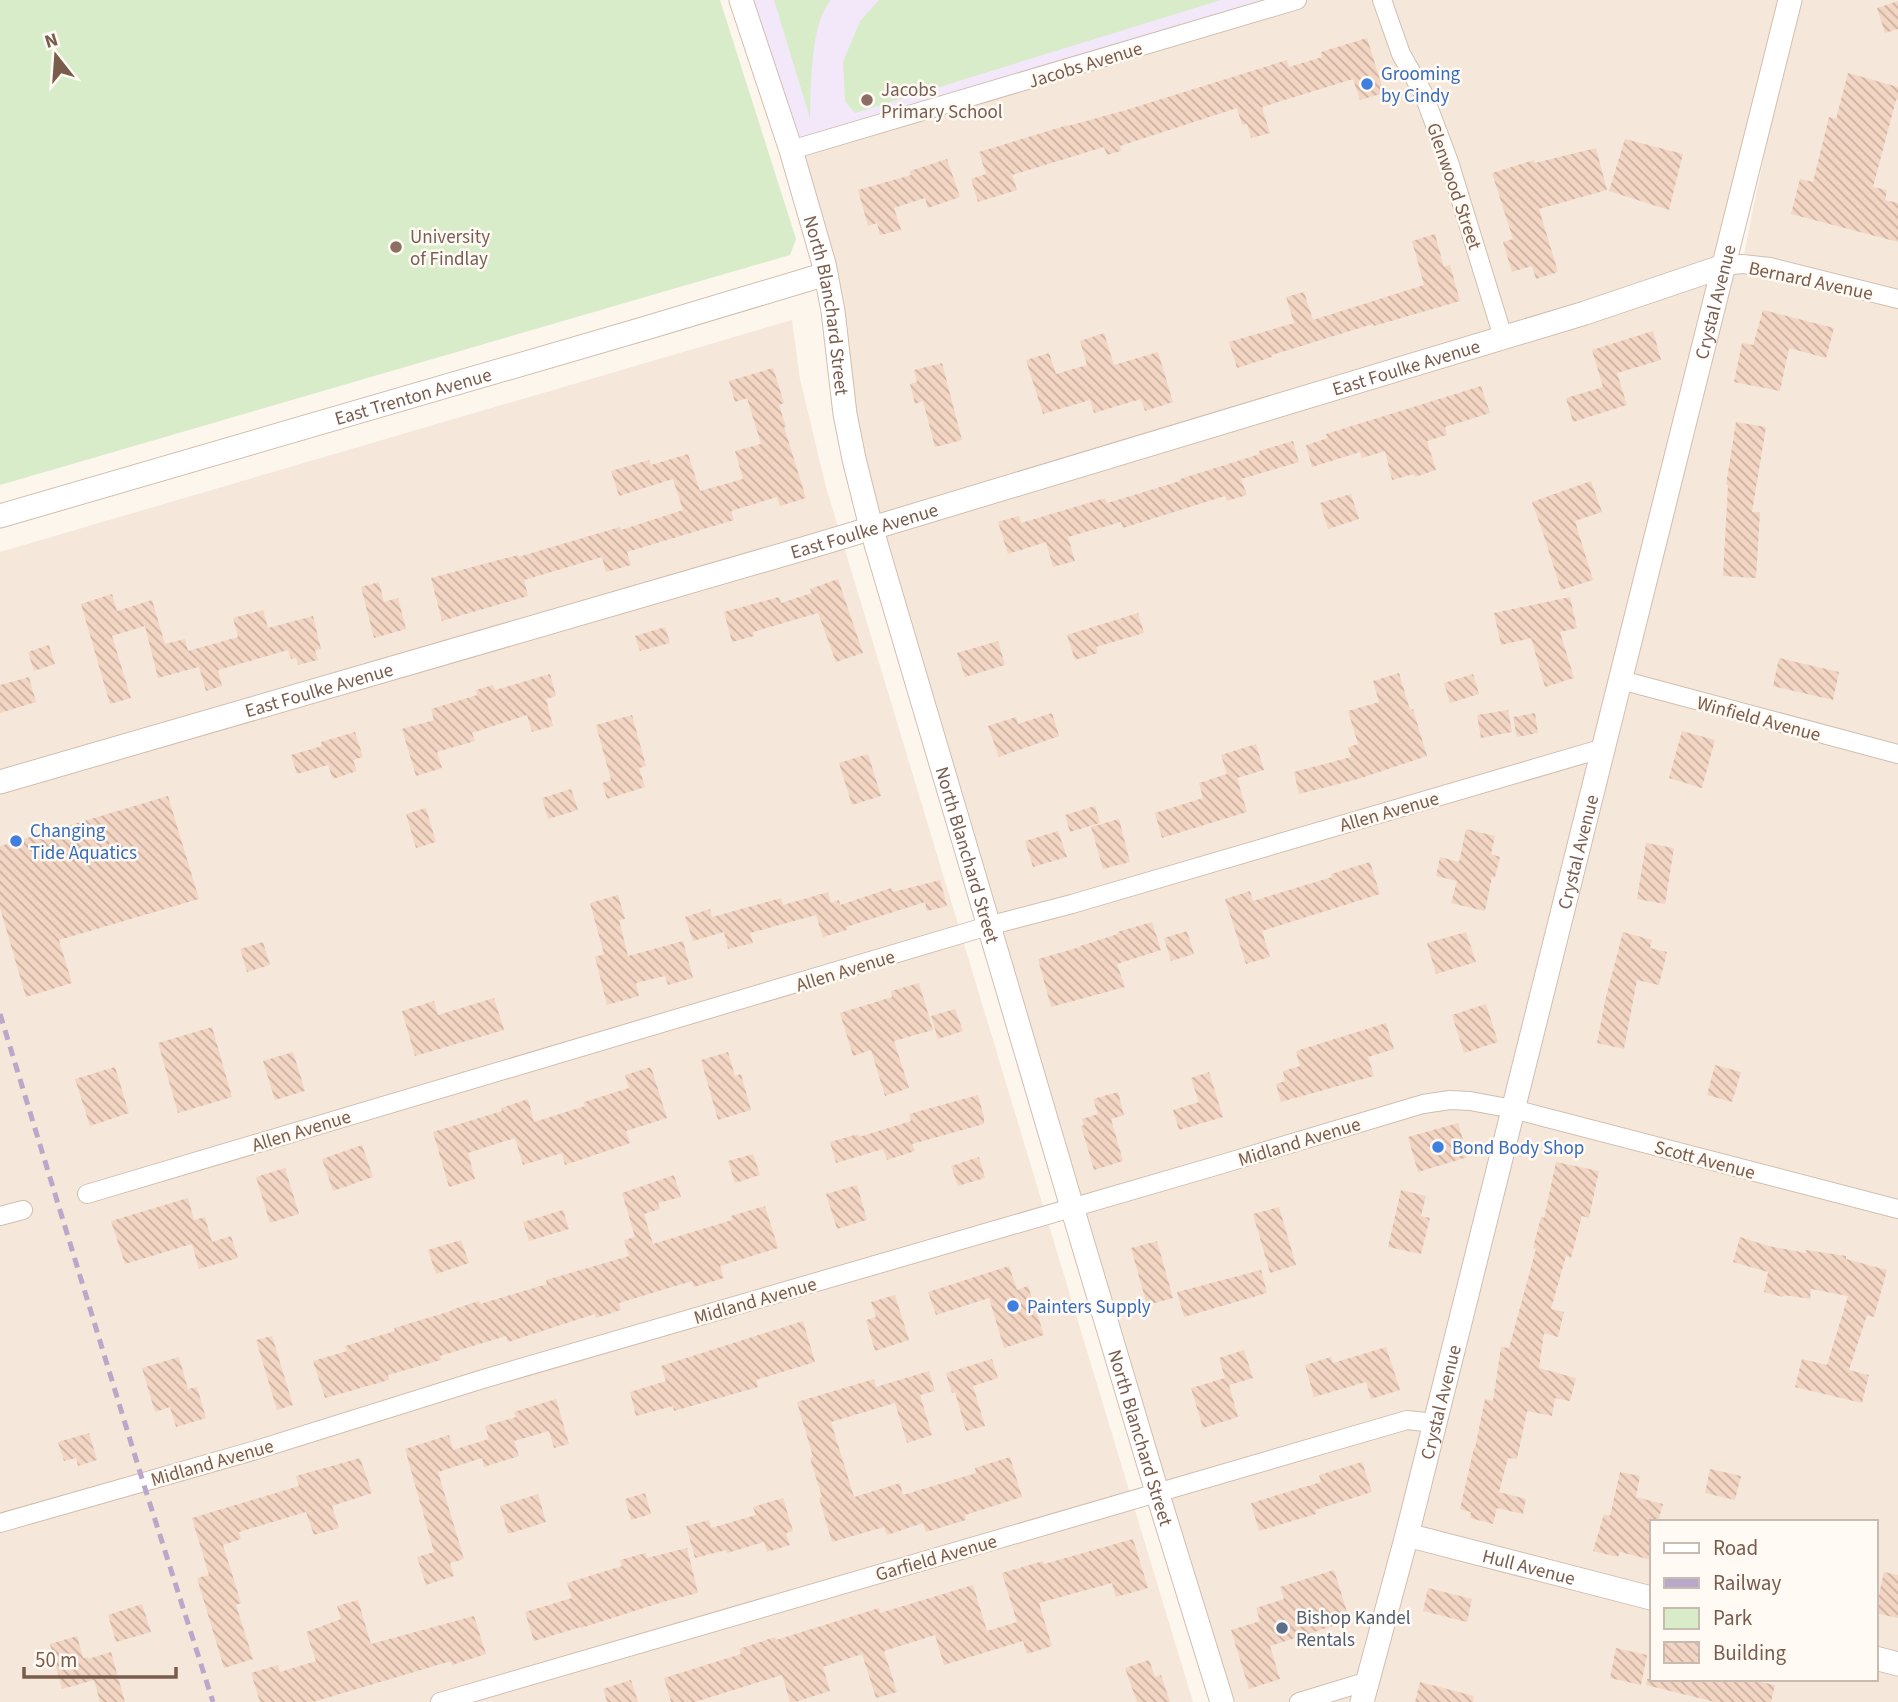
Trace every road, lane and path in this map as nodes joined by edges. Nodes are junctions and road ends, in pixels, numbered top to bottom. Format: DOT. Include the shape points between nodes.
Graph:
graph roads {
  1 [pos="741,0"];
  2 [pos="1297,0"];
  3 [pos="1382,0"];
  4 [pos="1790,0"];
  5 [pos="791,150"];
  6 [pos="1724,266"];
  7 [pos="826,274"];
  8 [pos="1898,299"];
  9 [pos="1503,337"];
  10 [pos="0,516"];
  11 [pos="871,527"];
  12 [pos="1620,680"];
  13 [pos="1604,748"];
  14 [pos="1898,754"];
  15 [pos="0,782"];
  16 [pos="988,926"];
  17 [pos="1513,1109"];
  18 [pos="87,1194"];
  19 [pos="1072,1208"];
  20 [pos="1898,1209"];
  21 [pos="23,1210"];
  22 [pos="0,1216"];
  23 [pos="1434,1423"];
  24 [pos="1157,1492"];
  25 [pos="0,1523"];
  26 [pos="1406,1535"];
  27 [pos="1650,1598"];
  28 [pos="1877,1659"];
  29 [pos="1898,1664"];
  30 [pos="1365,1691"];
  31 [pos="440,1702"];
  32 [pos="1222,1702"];
  33 [pos="1299,1702"];
  1 -- 5 [label="street, North Blanchard Street"];
  2 -- 5 [label="street, Jacobs Avenue"];
  3 -- 9 [label="street, Glenwood Street" via="1449,162"];
  4 -- 6 [label="street, Crystal Avenue"];
  5 -- 7 [label="street, North Blanchard Street"];
  6 -- 8 [label="street, Bernard Avenue" via="1770,267"];
  6 -- 9 [label="street, East Foulke Avenue"];
  6 -- 12 [label="street, Crystal Avenue"];
  7 -- 10 [label="street, East Trenton Avenue"];
  7 -- 11 [label="street, North Blanchard Street" via="845,414"];
  9 -- 11 [label="street, East Foulke Avenue"];
  11 -- 15 [label="street, East Foulke Avenue"];
  11 -- 16 [label="street, North Blanchard Street"];
  12 -- 13 [label="street, Crystal Avenue"];
  12 -- 14 [label="street, Winfield Avenue"];
  13 -- 16 [label="street, Allen Avenue"];
  13 -- 17 [label="street, Crystal Avenue"];
  16 -- 18 [label="street, Allen Avenue"];
  16 -- 19 [label="street, North Blanchard Street"];
  17 -- 19 [label="street, Midland Avenue" via="1470,1101 1423,1104"];
  17 -- 20 [label="street, Scott Avenue"];
  17 -- 23 [label="street, Crystal Avenue"];
  19 -- 24 [label="street, North Blanchard Street"];
  19 -- 25 [label="street, Midland Avenue"];
  21 -- 22 [label="street"];
  23 -- 24 [label="street, Garfield Avenue" via="1407,1420"];
  23 -- 26 [label="street, Crystal Avenue"];
  24 -- 31 [label="street, Garfield Avenue"];
  24 -- 32 [label="street, North Blanchard Street"];
  26 -- 27 [label="street, Hull Avenue"];
  26 -- 30 [label="street, Crystal Avenue"];
  28 -- 29 [label="street"];
  30 -- 33 [label="street"];
}
